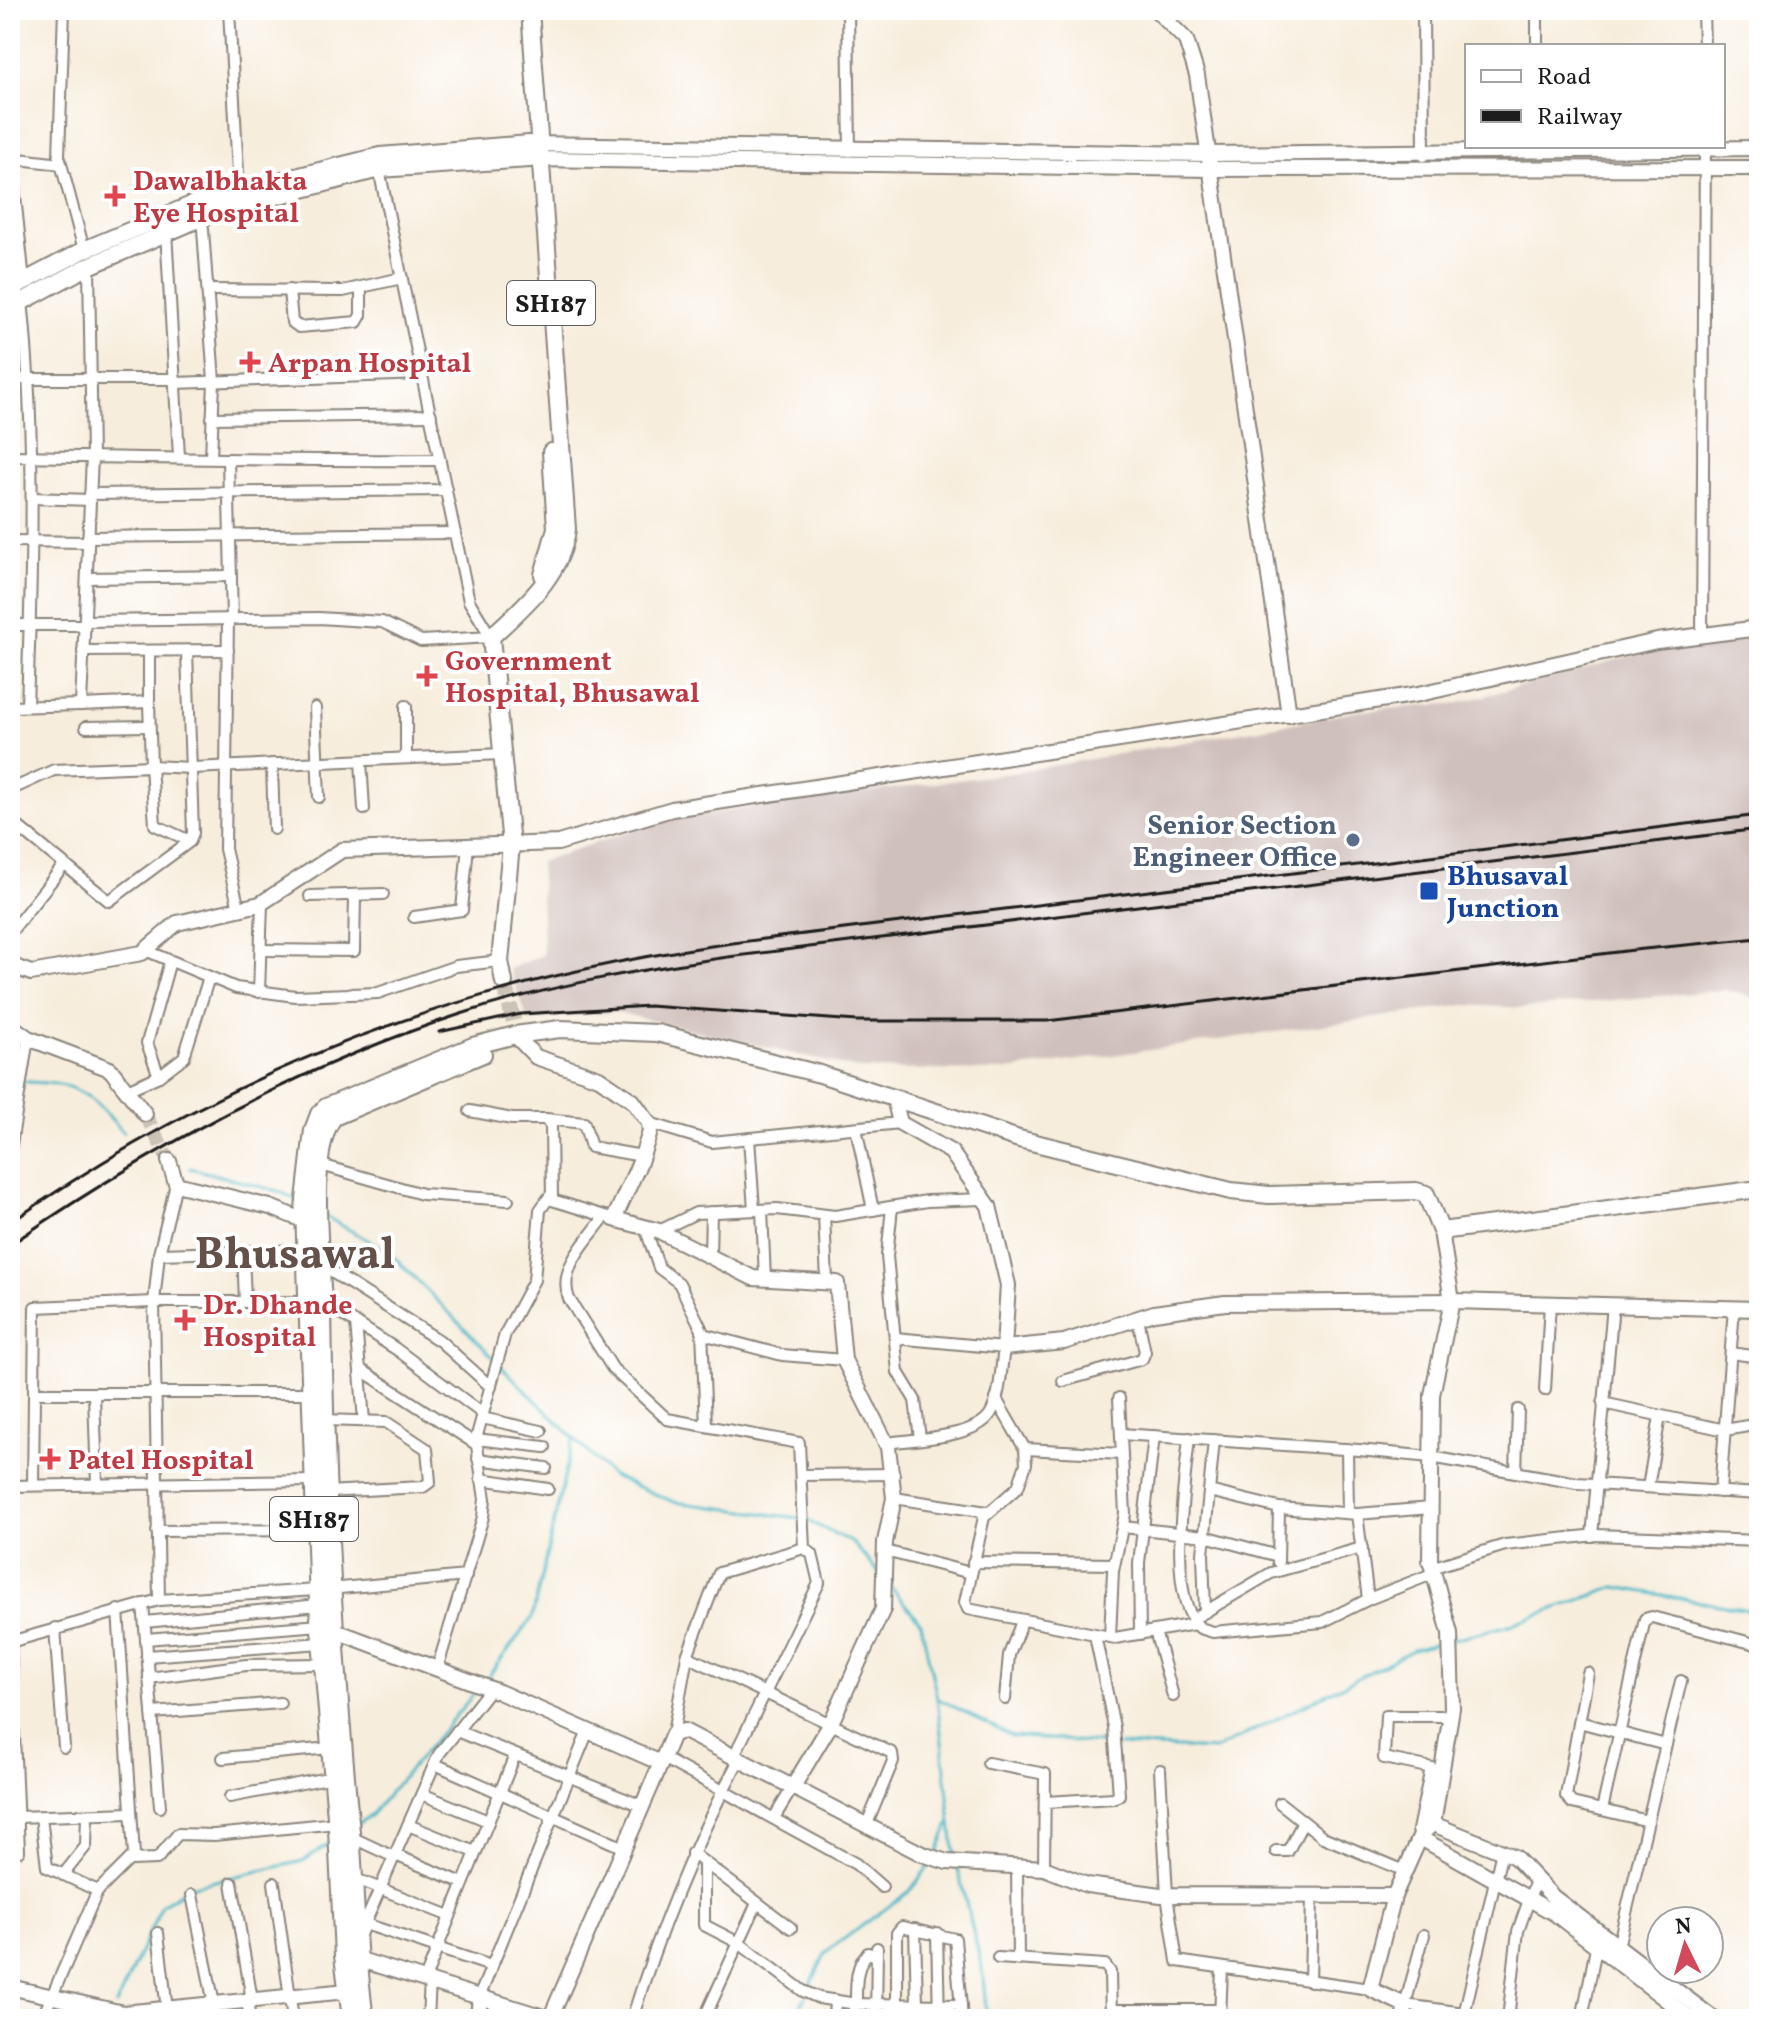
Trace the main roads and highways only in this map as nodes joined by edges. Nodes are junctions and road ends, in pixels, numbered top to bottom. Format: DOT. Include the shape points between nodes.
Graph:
graph roads {
  1 [pos="520,10"];
  2 [pos="530,10"];
  3 [pos="1156,10"];
  4 [pos="1725,147"];
  5 [pos="1537,148"];
  6 [pos="1759,148"];
  7 [pos="535,152"];
  8 [pos="693,155"];
  9 [pos="1209,161"];
  10 [pos="1759,168"];
  11 [pos="86,258"];
  12 [pos="16,294"];
  13 [pos="1759,628"];
  14 [pos="1289,715"];
  15 [pos="511,845"];
  16 [pos="10,965"];
  17 [pos="504,982"];
  18 [pos="10,1025"];
  19 [pos="511,1032"];
  20 [pos="894,1098"];
  21 [pos="145,1114"];
  22 [pos="169,1161"];
  23 [pos="1759,1189"];
  24 [pos="309,1215"];
  25 [pos="1441,1231"];
  26 [pos="316,1301"];
  27 [pos="1452,1301"];
  28 [pos="1759,1309"];
  29 [pos="319,1487"];
  30 [pos="322,1595"];
  31 [pos="326,1628"];
  32 [pos="1450,1690"];
  33 [pos="1442,1740"];
  34 [pos="662,1760"];
  35 [pos="794,1785"];
  36 [pos="1433,1823"];
  37 [pos="344,1831"];
  38 [pos="1421,1835"];
  39 [pos="1394,1896"];
  40 [pos="1599,1940"];
  41 [pos="352,1953"];
  42 [pos="10,1987"];
  43 [pos="347,1991"];
  44 [pos="480,1995"];
  45 [pos="1679,2008"];
  46 [pos="211,2009"];
  47 [pos="1405,2012"];
  48 [pos="167,2014"];
  49 [pos="351,2019"];
  50 [pos="365,2019"];
  51 [pos="478,2019"];
  52 [pos="550,2019"];
  53 [pos="1691,2019"];
  54 [pos="1714,2019"];
  1 -- 7 [label="main road, SH187"];
  2 -- 7 [label="main road, SH187"];
  3 -- 9 [label="main road" via="1191,52"];
  4 -- 6 [label="main road"];
  5 -- 9 [label="main road"];
  7 -- 8 [label="main road"];
  7 -- 11 [label="main road" via="379,169 202,216"];
  7 -- 11 [label="main road" via="380,156 194,204"];
  7 -- 15 [label="main road, SH187" via="560,499 540,588 491,637"];
  8 -- 9 [label="main road"];
  8 -- 9 [label="main road" via="850,151"];
  9 -- 10 [label="main road" via="1423,170"];
  9 -- 14 [label="main road"];
  11 -- 12 [label="main road"];
  13 -- 14 [label="main road" via="1657,641 1419,694"];
  14 -- 15 [label="main road" via="672,809 558,843"];
  15 -- 16 [label="main road" via="342,850 262,903 177,923 145,950 31,973"];
  15 -- 17 [label="main road" via="500,961"];
  18 -- 21 [label="main road" via="28,1038 100,1062 129,1089"];
  19 -- 20 [label="main road" via="657,1033"];
  19 -- 24 [label="main road, SH187" via="326,1107 315,1123 316,1175"];
  19 -- 35 [label="main road" via="536,1057 599,1078 633,1101 649,1123 642,1156 609,1217 652,1229 753,1278 837,1283 844,1360 886,1443 894,1498 883,1609 830,1725"];
  20 -- 25 [label="main road" via="1019,1139 1231,1191 1416,1191 1430,1200"];
  20 -- 27 [label="main road" via="900,1123 951,1152 989,1206 1008,1285 1004,1348 1064,1342 1138,1319 1225,1303"];
  22 -- 24 [label="main road" via="176,1184"];
  23 -- 25 [label="main road"];
  24 -- 26 [label="main road, SH187" via="306,1250"];
  24 -- 26 [label="main road, SH187" via="321,1265"];
  25 -- 27 [label="main road"];
  26 -- 29 [label="main road, SH187" via="312,1393"];
  26 -- 29 [label="main road, SH187" via="324,1420"];
  27 -- 28 [label="main road"];
  27 -- 32 [label="main road" via="1432,1395 1431,1457 1432,1571 1451,1640"];
  29 -- 30 [label="main road, SH187"];
  29 -- 30 [label="main road, SH187" via="315,1530"];
  30 -- 31 [label="main road, SH187"];
  31 -- 34 [label="main road"];
  31 -- 37 [label="main road, SH187"];
  31 -- 37 [label="main road, SH187" via="321,1643 330,1748"];
  32 -- 33 [label="main road"];
  32 -- 33 [label="main road" via="1452,1708"];
  33 -- 36 [label="main road"];
  33 -- 38 [label="main road"];
  34 -- 35 [label="main road" via="673,1734 684,1731"];
  34 -- 52 [label="main road"];
  35 -- 39 [label="main road" via="922,1854 947,1862 1044,1868 1087,1885 1167,1895"];
  36 -- 38 [label="main road"];
  36 -- 40 [label="main road" via="1515,1857"];
  37 -- 41 [label="main road, SH187"];
  37 -- 41 [label="main road, SH187" via="353,1878"];
  38 -- 39 [label="main road"];
  38 -- 40 [label="main road"];
  39 -- 47 [label="main road" via="1370,1989"];
  40 -- 45 [label="main road"];
  40 -- 45 [label="main road" via="1618,1947"];
  41 -- 43 [label="main road, SH187"];
  41 -- 44 [label="main road"];
  41 -- 50 [label="main road, SH187"];
  42 -- 48 [label="main road" via="123,2013"];
  43 -- 46 [label="main road"];
  43 -- 49 [label="main road, SH187"];
  44 -- 51 [label="main road"];
  44 -- 52 [label="main road"];
  45 -- 53 [label="main road"];
  45 -- 54 [label="main road"];
  46 -- 48 [label="main road"];
}
